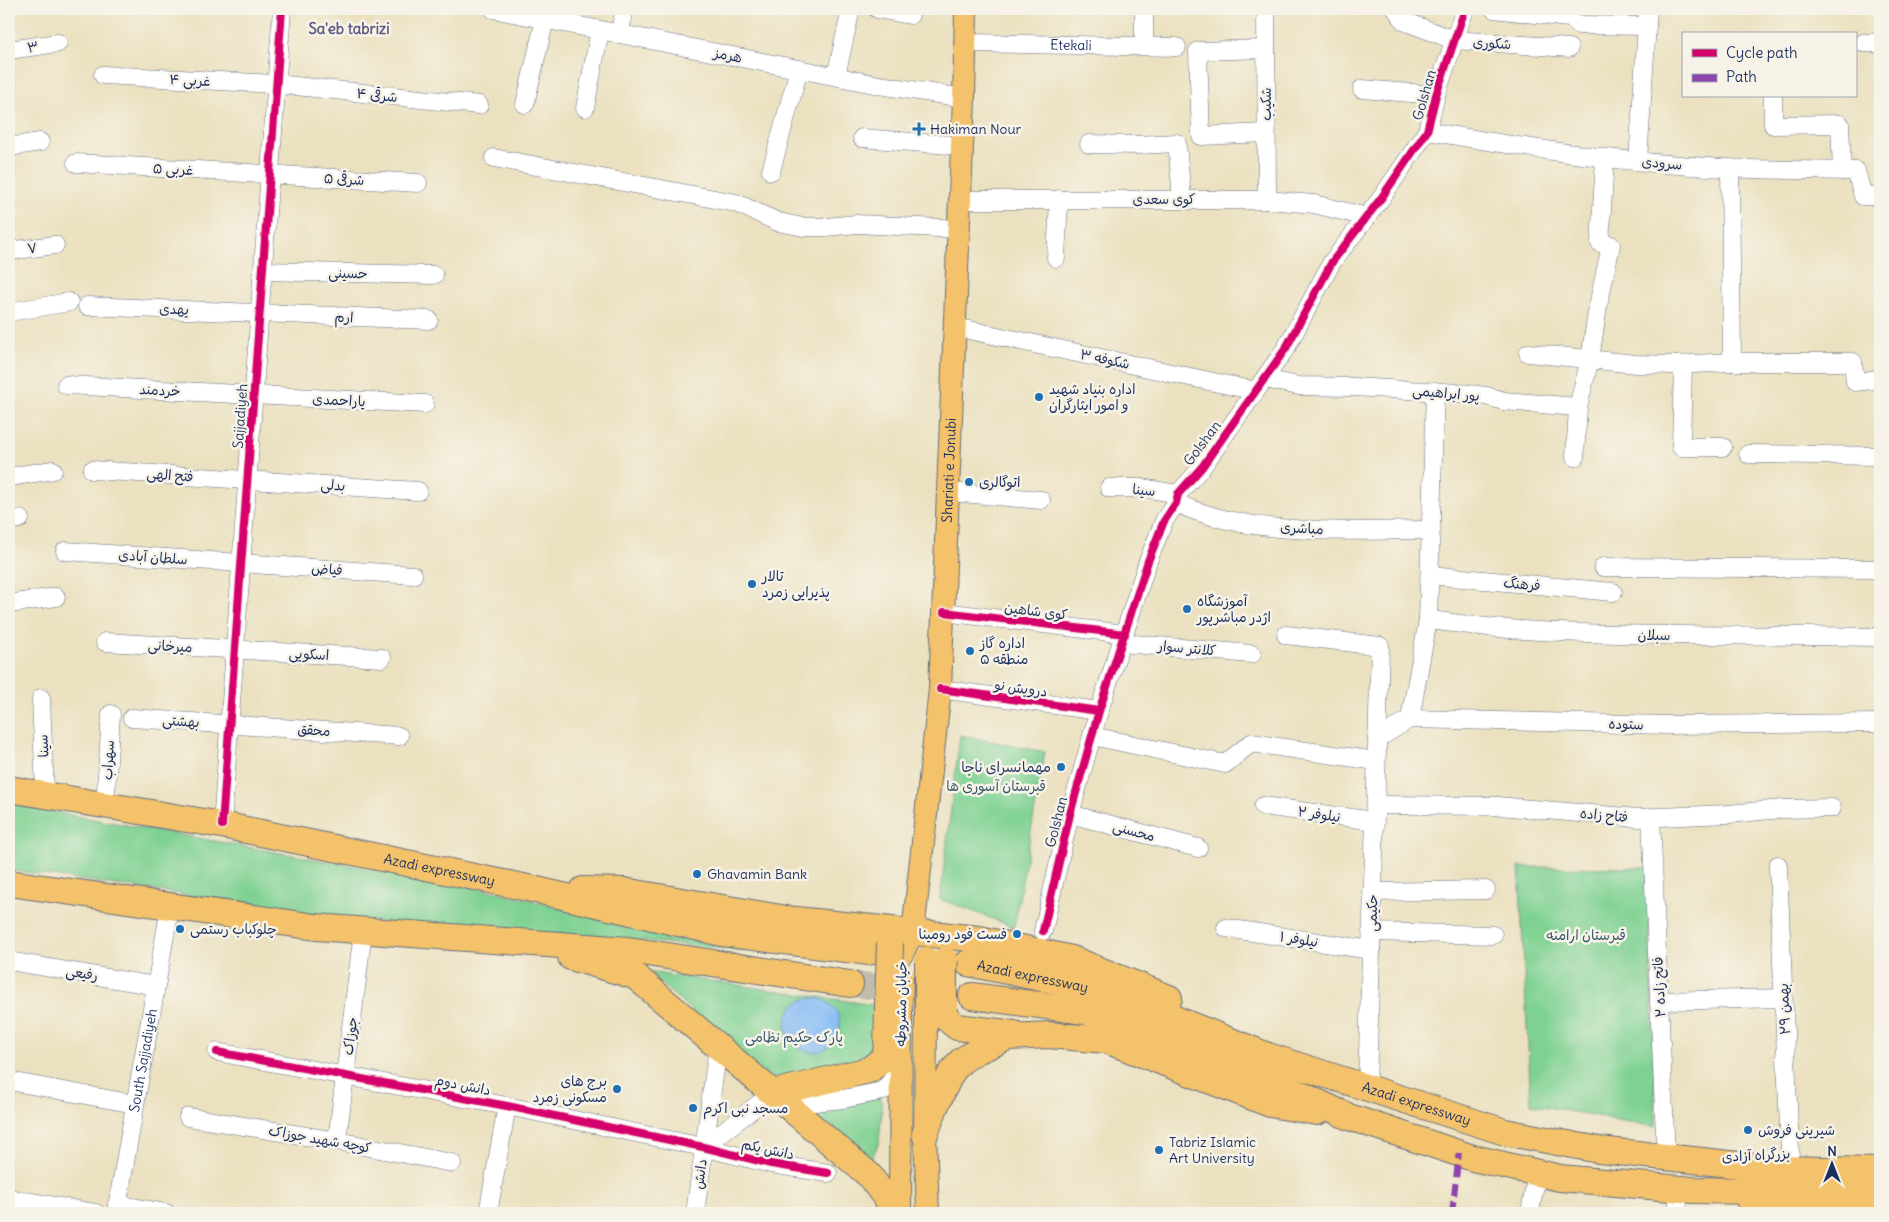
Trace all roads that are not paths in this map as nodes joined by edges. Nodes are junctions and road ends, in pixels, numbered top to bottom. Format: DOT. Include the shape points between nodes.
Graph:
graph roads {
  1 [pos="282,9"];
  2 [pos="493,9"];
  3 [pos="624,9"];
  4 [pos="851,9"];
  5 [pos="877,9"];
  6 [pos="966,9"];
  7 [pos="1144,9"];
  8 [pos="1266,9"];
  9 [pos="1396,9"];
  10 [pos="1465,9"];
  11 [pos="1494,9"];
  12 [pos="910,15"];
  13 [pos="1648,18"];
  14 [pos="545,19"];
  15 [pos="600,30"];
  16 [pos="619,34"];
  17 [pos="1454,40"];
  18 [pos="1863,42"];
  19 [pos="58,43"];
  20 [pos="966,43"];
  21 [pos="1880,43"];
  22 [pos="1144,46"];
  23 [pos="1177,47"];
  24 [pos="1569,48"];
  25 [pos="1266,49"];
  26 [pos="9,50"];
  27 [pos="799,68"];
  28 [pos="104,75"];
  29 [pos="836,76"];
  30 [pos="276,84"];
  31 [pos="1362,89"];
  32 [pos="1436,95"];
  33 [pos="964,98"];
  34 [pos="1773,98"];
  35 [pos="525,104"];
  36 [pos="479,105"];
  37 [pos="585,108"];
  38 [pos="1427,131"];
  39 [pos="1266,133"];
  40 [pos="862,138"];
  41 [pos="40,142"];
  42 [pos="1089,144"];
  43 [pos="962,146"];
  44 [pos="9,147"];
  45 [pos="494,158"];
  46 [pos="1605,158"];
  47 [pos="1638,161"];
  48 [pos="76,163"];
  49 [pos="1730,168"];
  50 [pos="771,171"];
  51 [pos="1842,171"];
  52 [pos="270,175"];
  53 [pos="418,183"];
  54 [pos="1880,196"];
  55 [pos="1182,199"];
  56 [pos="960,200"];
  57 [pos="1059,200"];
  58 [pos="1267,200"];
  59 [pos="1367,217"];
  60 [pos="959,229"];
  61 [pos="55,245"];
  62 [pos="9,251"];
  63 [pos="1056,258"];
  64 [pos="262,271"];
  65 [pos="434,275"];
  66 [pos="69,302"];
  67 [pos="87,306"];
  68 [pos="9,312"];
  69 [pos="260,313"];
  70 [pos="429,320"];
  71 [pos="955,327"];
  72 [pos="1528,353"];
  73 [pos="1590,359"];
  74 [pos="1732,362"];
  75 [pos="1683,365"];
  76 [pos="1880,379"];
  77 [pos="66,385"];
  78 [pos="1260,385"];
  79 [pos="1435,391"];
  80 [pos="254,395"];
  81 [pos="425,404"];
  82 [pos="1578,407"];
  83 [pos="1722,447"];
  84 [pos="1748,454"];
  85 [pos="1880,456"];
  86 [pos="1575,457"];
  87 [pos="53,470"];
  88 [pos="92,470"];
  89 [pos="9,477"];
  90 [pos="248,480"];
  91 [pos="1109,488"];
  92 [pos="418,491"];
  93 [pos="949,492"];
  94 [pos="1177,499"];
  95 [pos="1041,500"];
  96 [pos="1431,530"];
  97 [pos="65,551"];
  98 [pos="241,563"];
  99 [pos="1603,567"];
  100 [pos="1880,569"];
  101 [pos="413,575"];
  102 [pos="1430,575"];
  103 [pos="1613,592"];
  104 [pos="56,597"];
  105 [pos="9,604"];
  106 [pos="944,612"];
  107 [pos="1428,620"];
  108 [pos="1286,635"];
  109 [pos="1880,636"];
  110 [pos="1123,638"];
  111 [pos="105,642"];
  112 [pos="235,650"];
  113 [pos="1252,654"];
  114 [pos="382,658"];
  115 [pos="940,688"];
  116 [pos="41,698"];
  117 [pos="1099,711"];
  118 [pos="111,714"];
  119 [pos="132,718"];
  120 [pos="1410,719"];
  121 [pos="1880,723"];
  122 [pos="230,724"];
  123 [pos="398,736"];
  124 [pos="1092,736"];
  125 [pos="1377,739"];
  126 [pos="1376,761"];
  127 [pos="9,789"];
  128 [pos="45,795"];
  129 [pos="105,806"];
  130 [pos="1263,806"];
  131 [pos="1832,808"];
  132 [pos="1375,813"];
  133 [pos="1070,814"];
  134 [pos="1651,817"];
  135 [pos="222,826"];
  136 [pos="1198,848"];
  137 [pos="1778,865"];
  138 [pos="9,884"];
  139 [pos="1486,890"];
  140 [pos="1372,892"];
  141 [pos="170,907"];
  142 [pos="1226,928"];
  143 [pos="363,931"];
  144 [pos="1043,931"];
  145 [pos="1493,935"];
  146 [pos="979,939"];
  147 [pos="1371,941"];
  148 [pos="893,942"];
  149 [pos="525,943"];
  150 [pos="946,960"];
  151 [pos="9,961"];
  152 [pos="850,984"];
  153 [pos="156,986"];
  154 [pos="972,996"];
  155 [pos="1783,998"];
  156 [pos="1659,1001"];
  157 [pos="894,1008"];
  158 [pos="935,1012"];
  159 [pos="1026,1036"];
  160 [pos="718,1046"];
  161 [pos="217,1052"];
  162 [pos="900,1070"];
  163 [pos="1328,1075"];
  164 [pos="345,1076"];
  165 [pos="9,1080"];
  166 [pos="1367,1088"];
  167 [pos="773,1093"];
  168 [pos="135,1104"];
  169 [pos="507,1106"];
  170 [pos="188,1117"];
  171 [pos="1349,1117"];
  172 [pos="925,1134"];
  173 [pos="337,1141"];
  174 [pos="703,1147"];
  175 [pos="1790,1153"];
  176 [pos="1880,1153"];
  177 [pos="1679,1158"];
  178 [pos="452,1163"];
  179 [pos="1880,1171"];
  180 [pos="828,1173"];
  181 [pos="1537,1173"];
  182 [pos="1880,1193"];
  183 [pos="1683,1197"];
  184 [pos="9,1198"];
  185 [pos="116,1209"];
  186 [pos="96,1213"];
  187 [pos="166,1213"];
  188 [pos="488,1213"];
  189 [pos="695,1213"];
  190 [pos="899,1213"];
  191 [pos="928,1213"];
  192 [pos="1530,1213"];
  193 [pos="1880,1213"];
  1 -- 30 [label="street, Sajjadiyeh"];
  2 -- 14 [label="street, هرمز"];
  3 -- 16 [label="street"];
  4 -- 29 [label="street"];
  5 -- 12 [label="street"];
  6 -- 20 [label="main road, Shariati e Jonubi"];
  7 -- 22 [label="street"];
  8 -- 25 [label="street, شکیب"];
  9 -- 17 [label="street, شکوری" via="1404,21"];
  10 -- 17 [label="street, Golshan"];
  11 -- 13 [label="street" via="1573,22"];
  13 -- 47 [label="street"];
  14 -- 15 [label="street, هرمز"];
  14 -- 35 [label="street"];
  15 -- 16 [label="street, هرمز"];
  15 -- 37 [label="street"];
  16 -- 27 [label="street, هرمز"];
  17 -- 24 [label="street, شکوری"];
  17 -- 32 [label="street, Golshan"];
  18 -- 21 [label="street"];
  19 -- 26 [label="street, ۳"];
  20 -- 22 [label="street, Etekali"];
  20 -- 33 [label="main road, Shariati e Jonubi"];
  22 -- 23 [label="street, Etekali"];
  25 -- 39 [label="street, شکیب"];
  25 -- 39 [label="street" via="1198,50 1201,136"];
  27 -- 29 [label="street, هرمز"];
  27 -- 50 [label="street"];
  28 -- 30 [label="street, ۴ غربی"];
  29 -- 33 [label="street, هرمز"];
  30 -- 36 [label="street, ۴ شرقی"];
  30 -- 52 [label="street, Sajjadiyeh"];
  31 -- 32 [label="street"];
  32 -- 38 [label="street, Golshan"];
  33 -- 43 [label="main road, Shariati e Jonubi"];
  34 -- 51 [label="street" via="1773,125 1840,124"];
  38 -- 46 [label="street, سرودی" via="1534,150"];
  38 -- 59 [label="street, Golshan"];
  39 -- 58 [label="street, شکیب"];
  40 -- 43 [label="street"];
  41 -- 44 [label="street"];
  42 -- 55 [label="street" via="1177,143"];
  43 -- 56 [label="main road, Shariati e Jonubi"];
  45 -- 60 [label="street" via="736,203 778,222 804,227 856,224"];
  46 -- 47 [label="street, سرودی"];
  46 -- 73 [label="street" via="1600,243 1611,244"];
  47 -- 49 [label="street, سرودی"];
  48 -- 52 [label="street, ۵ غربی"];
  49 -- 51 [label="street, سرودی"];
  49 -- 74 [label="street"];
  51 -- 54 [label="street" via="1856,171 1863,196"];
  52 -- 53 [label="street, ۵ شرقی"];
  52 -- 64 [label="street, Sajjadiyeh"];
  55 -- 57 [label="street, کوی سعدی"];
  55 -- 58 [label="street, کوی سعدی"];
  56 -- 57 [label="street, کوی سعدی"];
  56 -- 60 [label="main road, Shariati e Jonubi"];
  57 -- 63 [label="street"];
  58 -- 59 [label="street, کوی سعدی" via="1314,204"];
  59 -- 78 [label="street, Golshan" via="1332,262 1286,348"];
  60 -- 71 [label="main road, Shariati e Jonubi"];
  61 -- 62 [label="street, ۷"];
  64 -- 65 [label="street, حسینی"];
  64 -- 69 [label="street, Sajjadiyeh"];
  66 -- 68 [label="street"];
  67 -- 69 [label="street, یهدی"];
  69 -- 70 [label="street, ارم"];
  69 -- 80 [label="street, Sajjadiyeh"];
  71 -- 78 [label="street, شکوفه ۳"];
  71 -- 93 [label="main road, Shariati e Jonubi"];
  72 -- 73 [label="street"];
  73 -- 75 [label="street"];
  73 -- 82 [label="street"];
  74 -- 75 [label="street"];
  74 -- 76 [label="street" via="1853,362 1855,382"];
  75 -- 83 [label="street" via="1681,446"];
  77 -- 80 [label="street, خردمند"];
  78 -- 79 [label="street, پور ابراهیمی"];
  78 -- 94 [label="street, Golshan"];
  79 -- 82 [label="street, پور ابراهیمی"];
  79 -- 96 [label="street"];
  80 -- 81 [label="street, یاراحمدی"];
  80 -- 90 [label="street, Sajjadiyeh"];
  82 -- 86 [label="street"];
  84 -- 85 [label="street"];
  87 -- 89 [label="street"];
  88 -- 90 [label="street, فتح الهی"];
  90 -- 92 [label="street, بدلی"];
  90 -- 98 [label="street, Sajjadiyeh"];
  91 -- 94 [label="street, سینا" via="1143,488"];
  93 -- 95 [label="street"];
  93 -- 106 [label="main road, Shariati e Jonubi"];
  94 -- 96 [label="street, مباشری" via="1193,511 1279,527"];
  94 -- 110 [label="street, Golshan" via="1148,561"];
  96 -- 102 [label="street"];
  97 -- 98 [label="street, سلطان آبادی"];
  98 -- 101 [label="street, فیاض"];
  98 -- 112 [label="street, Sajjadiyeh"];
  99 -- 100 [label="street"];
  102 -- 103 [label="street, فرهنگ"];
  102 -- 107 [label="street"];
  104 -- 105 [label="street"];
  106 -- 110 [label="street, کوی شاهین"];
  106 -- 115 [label="main road, Shariati e Jonubi"];
  107 -- 109 [label="street, سبلان" via="1506,629 1647,635"];
  107 -- 120 [label="street"];
  108 -- 125 [label="street, حکیمی" via="1380,646"];
  110 -- 113 [label="street, کلانتر سوار"];
  110 -- 117 [label="street, Golshan"];
  111 -- 112 [label="street, میرخانی"];
  112 -- 114 [label="street, اسکویی"];
  112 -- 122 [label="street, Sajjadiyeh"];
  115 -- 117 [label="street, درویش نو"];
  115 -- 148 [label="main road, Shariati e Jonubi"];
  116 -- 128 [label="street, سینا"];
  117 -- 124 [label="street, Golshan"];
  118 -- 129 [label="street, سهراب"];
  119 -- 122 [label="street, بهشتی"];
  120 -- 121 [label="street, ستوده" via="1668,725"];
  120 -- 125 [label="street"];
  122 -- 123 [label="street, محقق"];
  122 -- 135 [label="street, Sajjadiyeh"];
  124 -- 126 [label="street" via="1225,764 1251,743"];
  124 -- 133 [label="street, Golshan"];
  125 -- 126 [label="street, حکیمی"];
  126 -- 132 [label="street, حکیمی"];
  127 -- 128 [label="highway, Azadi expressway"];
  128 -- 129 [label="highway, Azadi expressway"];
  129 -- 135 [label="highway, Azadi expressway"];
  130 -- 132 [label="street, نیلوفر ۲"];
  131 -- 134 [label="street, فتاح زاده"];
  132 -- 134 [label="street, فتاح زاده" via="1498,806"];
  132 -- 140 [label="street, حکیمی"];
  133 -- 136 [label="street, محسنی"];
  133 -- 144 [label="street, Golshan"];
  134 -- 156 [label="street, فاتح زاده ۲"];
  135 -- 148 [label="highway, Azadi expressway" via="528,888 722,933"];
  137 -- 155 [label="street, ۲۹ بهمن"];
  138 -- 141 [label="highway"];
  139 -- 140 [label="street"];
  140 -- 147 [label="street, حکیمی"];
  141 -- 143 [label="highway"];
  141 -- 153 [label="street, South Sajjadiyeh"];
  142 -- 147 [label="street, نیلوفر ۱"];
  143 -- 149 [label="highway"];
  143 -- 164 [label="street, جوزاک"];
  145 -- 147 [label="street, نیلوفر ۱"];
  146 -- 148 [label="highway, Azadi expressway"];
  146 -- 150 [label="highway" via="959,948"];
  146 -- 163 [label="highway, Azadi expressway" via="1072,959 1274,1040"];
  147 -- 166 [label="street, حکیمی"];
  148 -- 150 [label="main road, خیابان مشروطه"];
  148 -- 157 [label="highway, bridge"];
  149 -- 152 [label="highway" via="628,950"];
  149 -- 160 [label="highway" via="635,976"];
  150 -- 158 [label="highway, bridge"];
  150 -- 163 [label="highway, Azadi expressway" via="1086,987 1138,1004 1268,1056"];
  151 -- 153 [label="street, رفیعی"];
  153 -- 168 [label="street, South Sajjadiyeh"];
  154 -- 171 [label="highway, Azadi expressway" via="1086,1012 1138,1028 1274,1082"];
  155 -- 156 [label="street"];
  155 -- 175 [label="street, ۲۹ بهمن"];
  156 -- 177 [label="street, فاتح زاده ۲"];
  157 -- 162 [label="main road, خیابان مشروطه"];
  157 -- 167 [label="highway" via="887,1050 883,1059 869,1070"];
  158 -- 159 [label="highway" via="957,1027"];
  158 -- 172 [label="main road, خیابان مشروطه"];
  159 -- 171 [label="highway" via="1106,1040 1270,1104"];
  159 -- 172 [label="highway" via="1008,1037 961,1061 935,1107"];
  160 -- 167 [label="highway"];
  160 -- 174 [label="street, دانش"];
  161 -- 164 [label="street, دانش دوم"];
  162 -- 167 [label="street" via="883,1091 843,1099 796,1101"];
  162 -- 190 [label="main road, خیابان مشروطه"];
  163 -- 166 [label="highway, Azadi expressway"];
  164 -- 169 [label="street, دانش دوم"];
  164 -- 173 [label="street, جوزاک"];
  165 -- 168 [label="street"];
  166 -- 177 [label="highway, Azadi expressway" via="1505,1132 1599,1150"];
  167 -- 174 [label="street"];
  167 -- 190 [label="highway" via="869,1175"];
  168 -- 185 [label="street, South Sajjadiyeh"];
  169 -- 174 [label="street, دانش دوم"];
  169 -- 188 [label="street"];
  170 -- 173 [label="street, کوچه شهید جوزاک"];
  171 -- 181 [label="highway, Azadi expressway" via="1473,1158"];
  172 -- 191 [label="main road, خیابان مشروطه"];
  173 -- 178 [label="street, کوچه شهید جوزاک"];
  174 -- 180 [label="street, دانش یکم" via="771,1164"];
  174 -- 189 [label="street, دانش"];
  175 -- 176 [label="highway, بزرگراه آزادی"];
  175 -- 177 [label="highway, بزرگراه آزادی"];
  177 -- 179 [label="highway, Azadi expressway" via="1777,1169"];
  181 -- 183 [label="highway, Azadi expressway"];
  181 -- 192 [label="street"];
  182 -- 183 [label="highway, Azadi expressway"];
  183 -- 193 [label="highway" via="1790,1211"];
  184 -- 186 [label="street"];
  185 -- 187 [label="street"];
}
